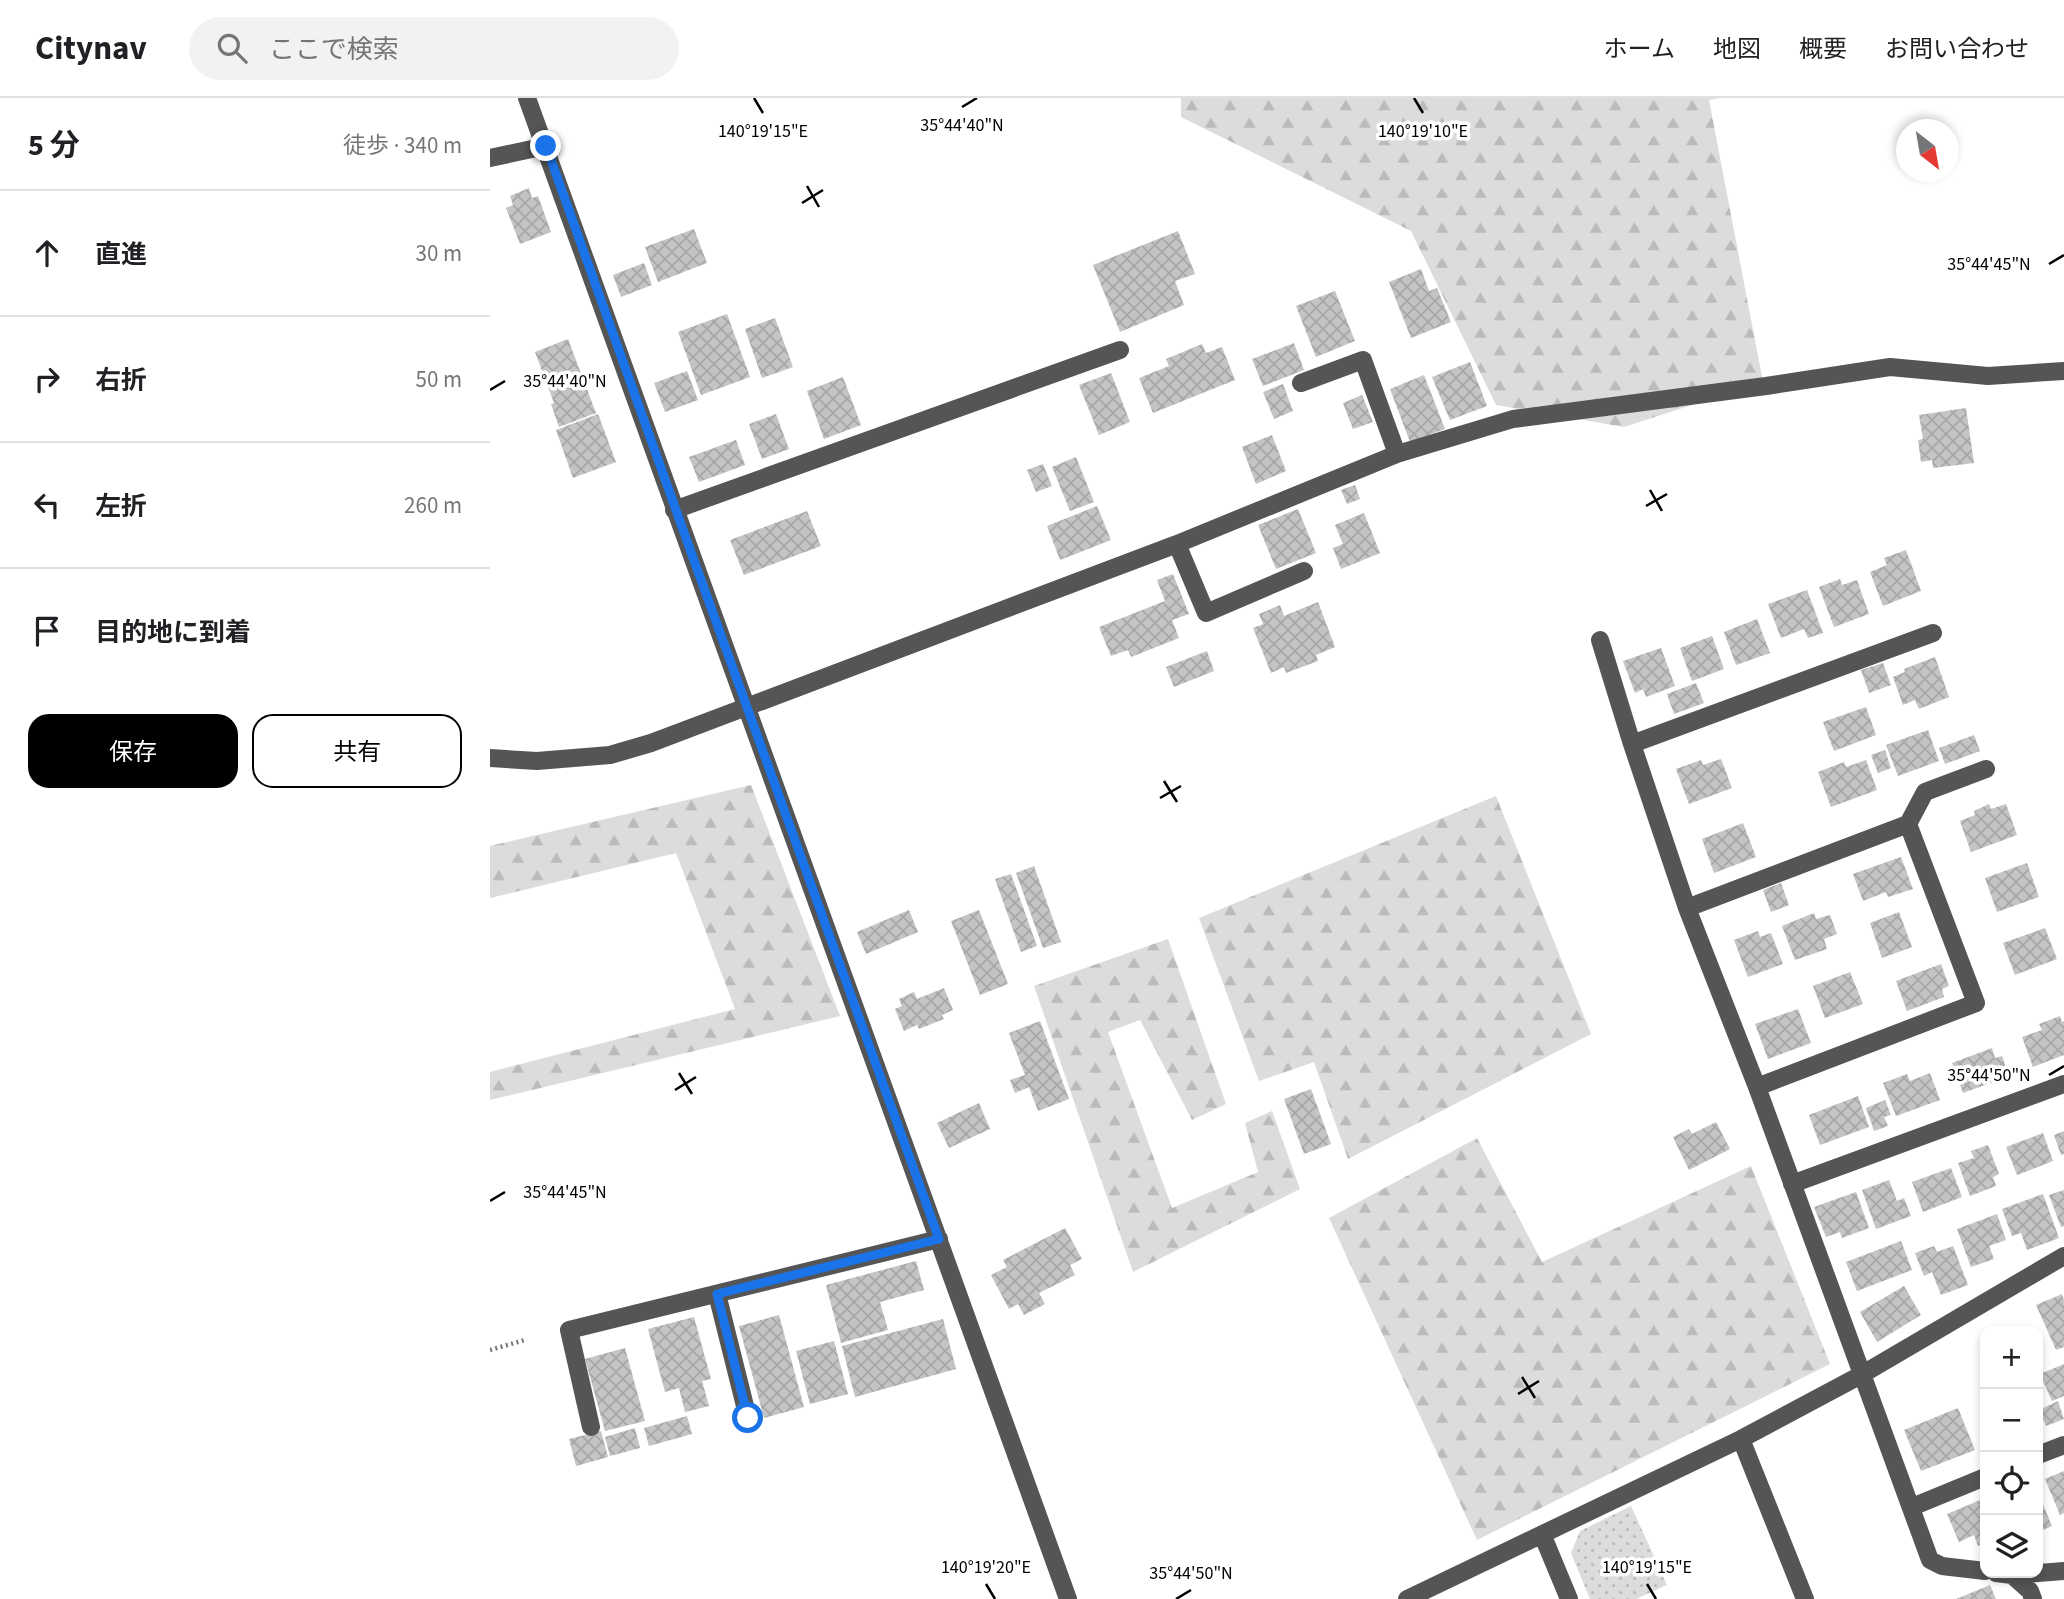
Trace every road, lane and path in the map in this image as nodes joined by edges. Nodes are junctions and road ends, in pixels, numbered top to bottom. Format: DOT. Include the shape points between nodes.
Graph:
graph roads {
  1 [pos="527,98"];
  2 [pos="546,146"];
  3 [pos="490,158"];
  4 [pos="1120,350"];
  5 [pos="2064,371"];
  6 [pos="1301,383"];
  7 [pos="1397,454"];
  8 [pos="674,510"];
  9 [pos="1177,544"];
  10 [pos="1304,571"];
  11 [pos="1933,633"];
  12 [pos="1600,640"];
  13 [pos="747,705"];
  14 [pos="1632,744"];
  15 [pos="490,758"];
  16 [pos="1986,769"];
  17 [pos="1908,824"];
  18 [pos="1687,908"];
  19 [pos="2064,1084"];
  20 [pos="1757,1087"];
  21 [pos="1792,1184"];
  22 [pos="939,1239"];
  23 [pos="2064,1256"];
  24 [pos="717,1294"];
  25 [pos="525,1340"];
  26 [pos="490,1350"];
  27 [pos="1861,1375"];
  28 [pos="748,1418"];
  29 [pos="591,1427"];
  30 [pos="1741,1439"];
  31 [pos="2064,1445"];
  32 [pos="2043,1453"];
  33 [pos="1980,1479"];
  34 [pos="1912,1507"];
  35 [pos="1542,1534"];
  36 [pos="1980,1571"];
  37 [pos="2064,1571"];
  38 [pos="2043,1572"];
  39 [pos="2010,1578"];
  40 [pos="1068,1599"];
  41 [pos="1407,1599"];
  42 [pos="1569,1599"];
  43 [pos="1805,1599"];
  44 [pos="2033,1599"];
  1 -- 2 [label="street"];
  2 -- 3 [label="street"];
  2 -- 8 [label="street"];
  4 -- 8 [label="street"];
  5 -- 7 [label="street" via="1988,376 1889,367 1513,419"];
  6 -- 7 [label="street" via="1363,360"];
  7 -- 9 [label="street"];
  8 -- 13 [label="street"];
  9 -- 10 [label="street" via="1206,613"];
  9 -- 13 [label="street"];
  11 -- 14 [label="street"];
  12 -- 14 [label="street"];
  13 -- 15 [label="street" via="610,755 537,761"];
  13 -- 22 [label="street"];
  14 -- 18 [label="street"];
  16 -- 17 [label="street" via="1925,792"];
  17 -- 18 [label="street"];
  17 -- 20 [label="street" via="1976,1003"];
  18 -- 20 [label="street"];
  19 -- 21 [label="street"];
  20 -- 21 [label="street"];
  21 -- 27 [label="street"];
  22 -- 24 [label="street"];
  22 -- 40 [label="street"];
  23 -- 27 [label="street"];
  24 -- 28 [label="street"];
  24 -- 29 [label="street" via="569,1330"];
  25 -- 26 [label="path"];
  27 -- 30 [label="street"];
  27 -- 34 [label="street"];
  30 -- 35 [label="street"];
  30 -- 43 [label="street"];
  31 -- 32 [label="street"];
  33 -- 34 [label="street"];
  34 -- 36 [label="street" via="1930,1560"];
  35 -- 41 [label="street"];
  35 -- 42 [label="street"];
  37 -- 38 [label="street"];
  39 -- 44 [label="street" via="2030,1591"];
}
